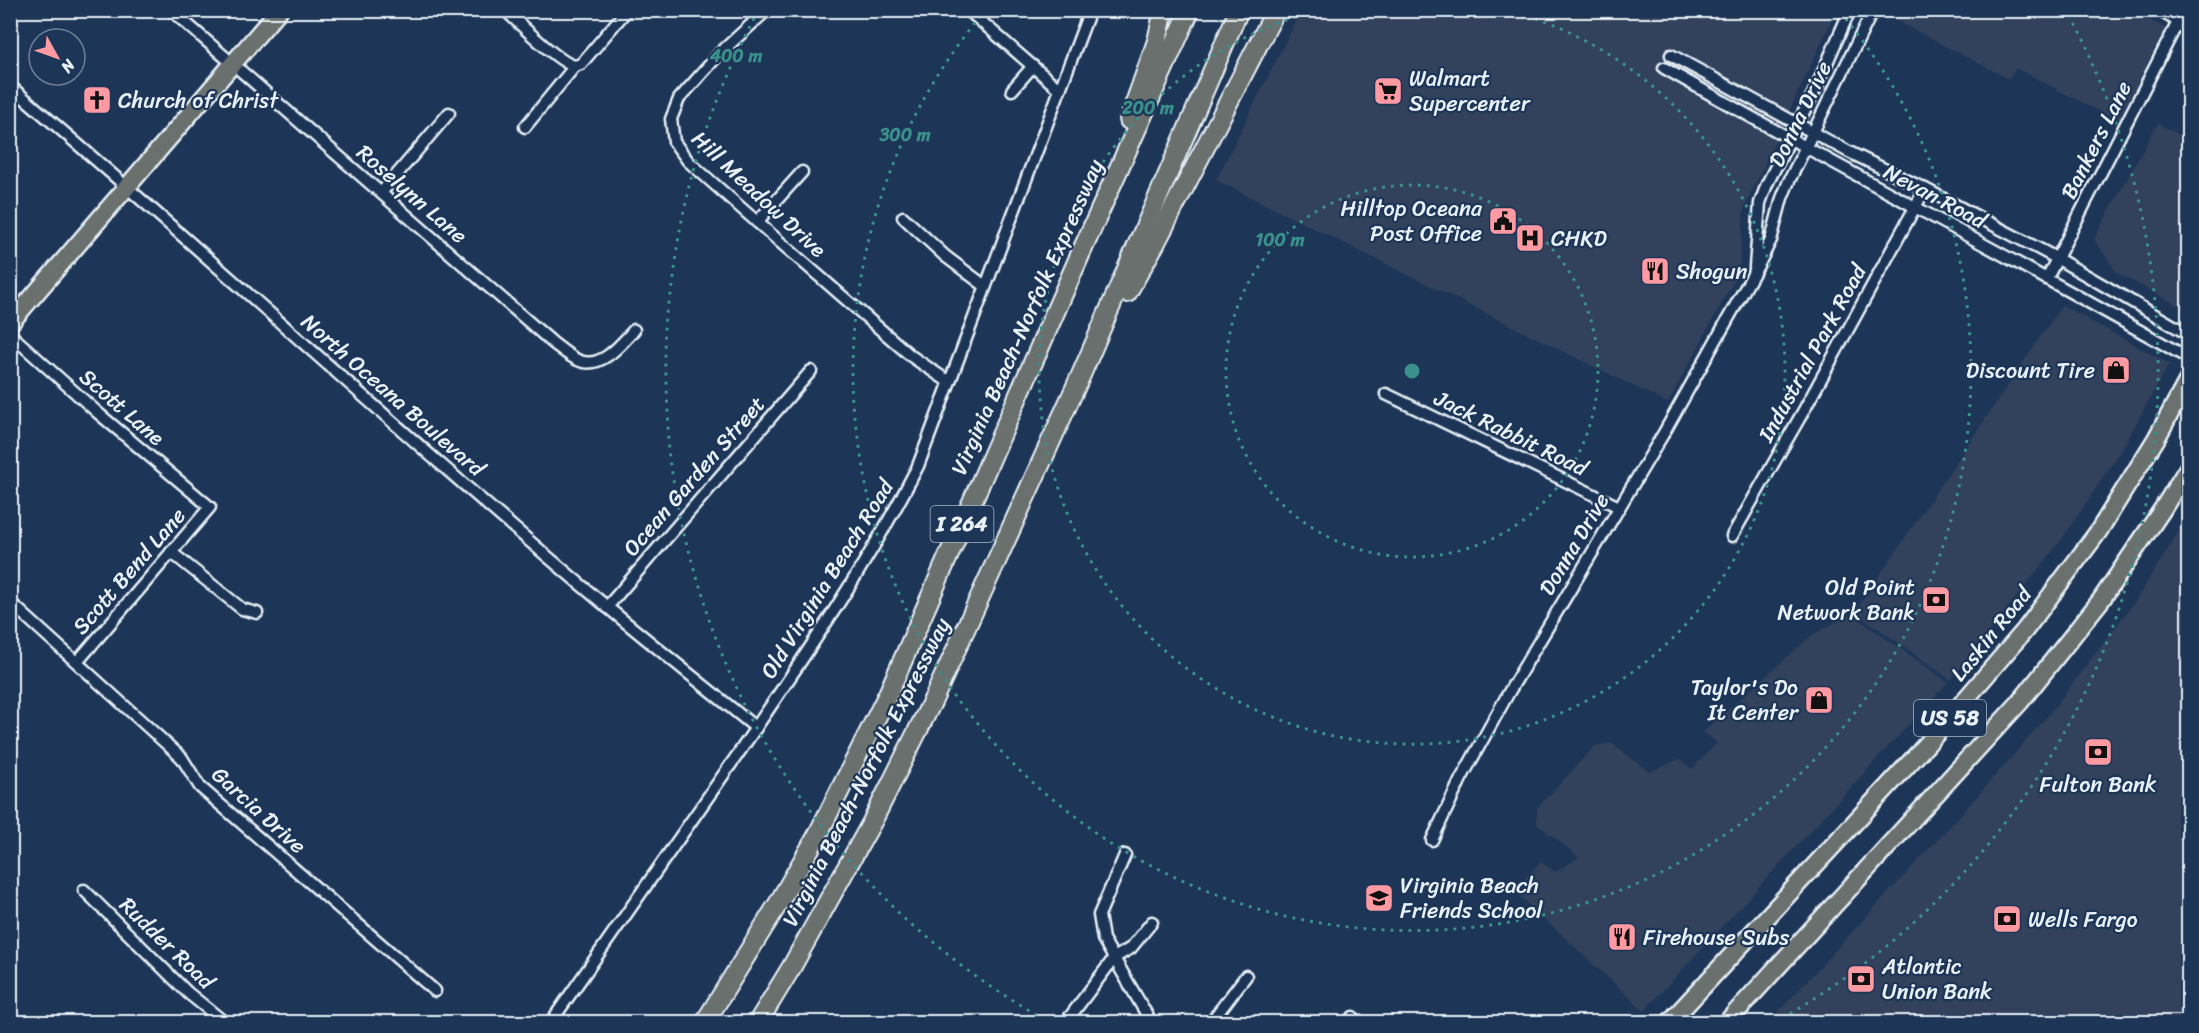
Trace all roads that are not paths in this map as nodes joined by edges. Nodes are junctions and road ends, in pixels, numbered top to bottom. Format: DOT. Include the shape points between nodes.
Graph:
graph roads {
  1 [pos="171,10"];
  2 [pos="279,10"];
  3 [pos="505,10"];
  4 [pos="627,10"];
  5 [pos="767,10"];
  6 [pos="968,10"];
  7 [pos="1090,10"];
  8 [pos="1164,10"];
  9 [pos="1190,10"];
  10 [pos="1239,10"];
  11 [pos="1276,10"];
  12 [pos="1850,10"];
  13 [pos="1873,10"];
  14 [pos="2163,10"];
  15 [pos="2184,22"];
  16 [pos="1671,55"];
  17 [pos="233,65"];
  18 [pos="575,66"];
  19 [pos="1033,66"];
  20 [pos="1664,68"];
  21 [pos="10,86"];
  22 [pos="1059,89"];
  23 [pos="1012,90"];
  24 [pos="448,113"];
  25 [pos="1798,124"];
  26 [pos="525,127"];
  27 [pos="1812,132"];
  28 [pos="1789,140"];
  29 [pos="1804,148"];
  30 [pos="802,172"];
  31 [pos="128,186"];
  32 [pos="1925,189"];
  33 [pos="381,193"];
  34 [pos="1915,207"];
  35 [pos="903,217"];
  36 [pos="757,222"];
  37 [pos="1080,255"];
  38 [pos="2058,259"];
  39 [pos="1755,270"];
  40 [pos="2048,278"];
  41 [pos="985,286"];
  42 [pos="10,323"];
  43 [pos="634,330"];
  44 [pos="10,334"];
  45 [pos="2188,334"];
  46 [pos="2188,358"];
  47 [pos="811,371"];
  48 [pos="1081,375"];
  49 [pos="2188,380"];
  50 [pos="949,382"];
  51 [pos="1386,394"];
  52 [pos="2188,468"];
  53 [pos="210,507"];
  54 [pos="1619,507"];
  55 [pos="1732,536"];
  56 [pos="171,552"];
  57 [pos="10,602"];
  58 [pos="607,607"];
  59 [pos="257,613"];
  60 [pos="78,661"];
  61 [pos="756,728"];
  62 [pos="1432,840"];
  63 [pos="1125,855"];
  64 [pos="84,890"];
  65 [pos="1152,922"];
  66 [pos="1114,958"];
  67 [pos="1246,976"];
  68 [pos="435,991"];
  69 [pos="224,1023"];
  70 [pos="551,1023"];
  71 [pos="705,1023"];
  72 [pos="758,1023"];
  73 [pos="1066,1023"];
  74 [pos="1151,1023"];
  75 [pos="1211,1023"];
  76 [pos="1670,1023"];
  77 [pos="1727,1023"];
  1 -- 17 [label="street, Roselynn Lane"];
  2 -- 17 [label="main road"];
  3 -- 18 [label="street"];
  4 -- 18 [label="street" via="581,64"];
  5 -- 36 [label="street, Hill Meadow Drive" via="721,52 679,99 672,119 679,151"];
  6 -- 19 [label="street"];
  7 -- 22 [label="street, Old Virginia Beach Road"];
  8 -- 37 [label="highway" via="1157,41"];
  9 -- 37 [label="highway, Virginia Beach-Norfolk Expressway / I 264"];
  10 -- 48 [label="highway, Virginia Beach-Norfolk Expressway / I 264"];
  11 -- 48 [label="highway" via="1155,244"];
  12 -- 25 [label="street, Donna Drive"];
  13 -- 27 [label="street, Donna Drive"];
  14 -- 15 [label="main road"];
  15 -- 38 [label="street, Bankers Lane"];
  16 -- 25 [label="street, Nevan Road"];
  17 -- 31 [label="main road"];
  17 -- 33 [label="street, Roselynn Lane"];
  18 -- 26 [label="street"];
  19 -- 22 [label="street"];
  19 -- 23 [label="street"];
  20 -- 28 [label="street, Nevan Road"];
  21 -- 31 [label="street, North Oceana Boulevard"];
  22 -- 41 [label="street, Old Virginia Beach Road"];
  24 -- 33 [label="street"];
  25 -- 27 [label="street, Nevan Road"];
  25 -- 28 [label="street, Donna Drive"];
  27 -- 29 [label="street, Donna Drive"];
  27 -- 32 [label="street, Nevan Road"];
  28 -- 29 [label="street, Nevan Road"];
  28 -- 39 [label="street, Donna Drive" via="1760,203"];
  29 -- 34 [label="street, Nevan Road"];
  29 -- 39 [label="street, Donna Drive" via="1782,198 1772,240"];
  30 -- 36 [label="street"];
  31 -- 42 [label="main road"];
  31 -- 58 [label="street, North Oceana Boulevard"];
  32 -- 34 [label="street, Industrial Park Road"];
  32 -- 38 [label="street, Nevan Road"];
  33 -- 43 [label="street, Roselynn Lane" via="577,360 601,360"];
  34 -- 40 [label="street, Nevan Road"];
  34 -- 55 [label="street, Industrial Park Road"];
  35 -- 41 [label="street"];
  36 -- 50 [label="street, Hill Meadow Drive" via="911,356"];
  37 -- 71 [label="highway, Virginia Beach-Norfolk Expressway / I 264" via="888,694 817,836"];
  38 -- 40 [label="street, Bankers Lane"];
  38 -- 45 [label="street, Nevan Road"];
  39 -- 54 [label="street, Donna Drive"];
  40 -- 46 [label="street, Nevan Road"];
  41 -- 50 [label="street, Old Virginia Beach Road"];
  44 -- 53 [label="street, Scott Lane"];
  47 -- 58 [label="street, Ocean Garden Street"];
  48 -- 72 [label="highway, Virginia Beach-Norfolk Expressway / I 264" via="933,700 872,822"];
  49 -- 76 [label="main road, Laskin Road / US 58" via="2104,523 2025,630 1928,743"];
  50 -- 61 [label="street, Old Virginia Beach Road" via="918,466 893,516 863,568"];
  51 -- 54 [label="street, Jack Rabbit Road"];
  52 -- 77 [label="main road, US 58" via="2101,600 2027,694"];
  53 -- 56 [label="street, Scott Bend Lane"];
  54 -- 62 [label="street, Donna Drive" via="1509,692"];
  56 -- 59 [label="street" via="242,609"];
  56 -- 60 [label="street, Scott Bend Lane"];
  57 -- 60 [label="street, Garcia Drive"];
  58 -- 61 [label="street, North Oceana Boulevard"];
  60 -- 68 [label="street, Garcia Drive" via="182,758 200,787"];
  61 -- 70 [label="street, Old Virginia Beach Road"];
  63 -- 66 [label="street" via="1099,915 1103,939"];
  64 -- 69 [label="street, Rudder Road" via="181,987"];
  65 -- 66 [label="street" via="1131,948"];
  66 -- 73 [label="street"];
  66 -- 74 [label="street"];
  67 -- 75 [label="street"];
}
